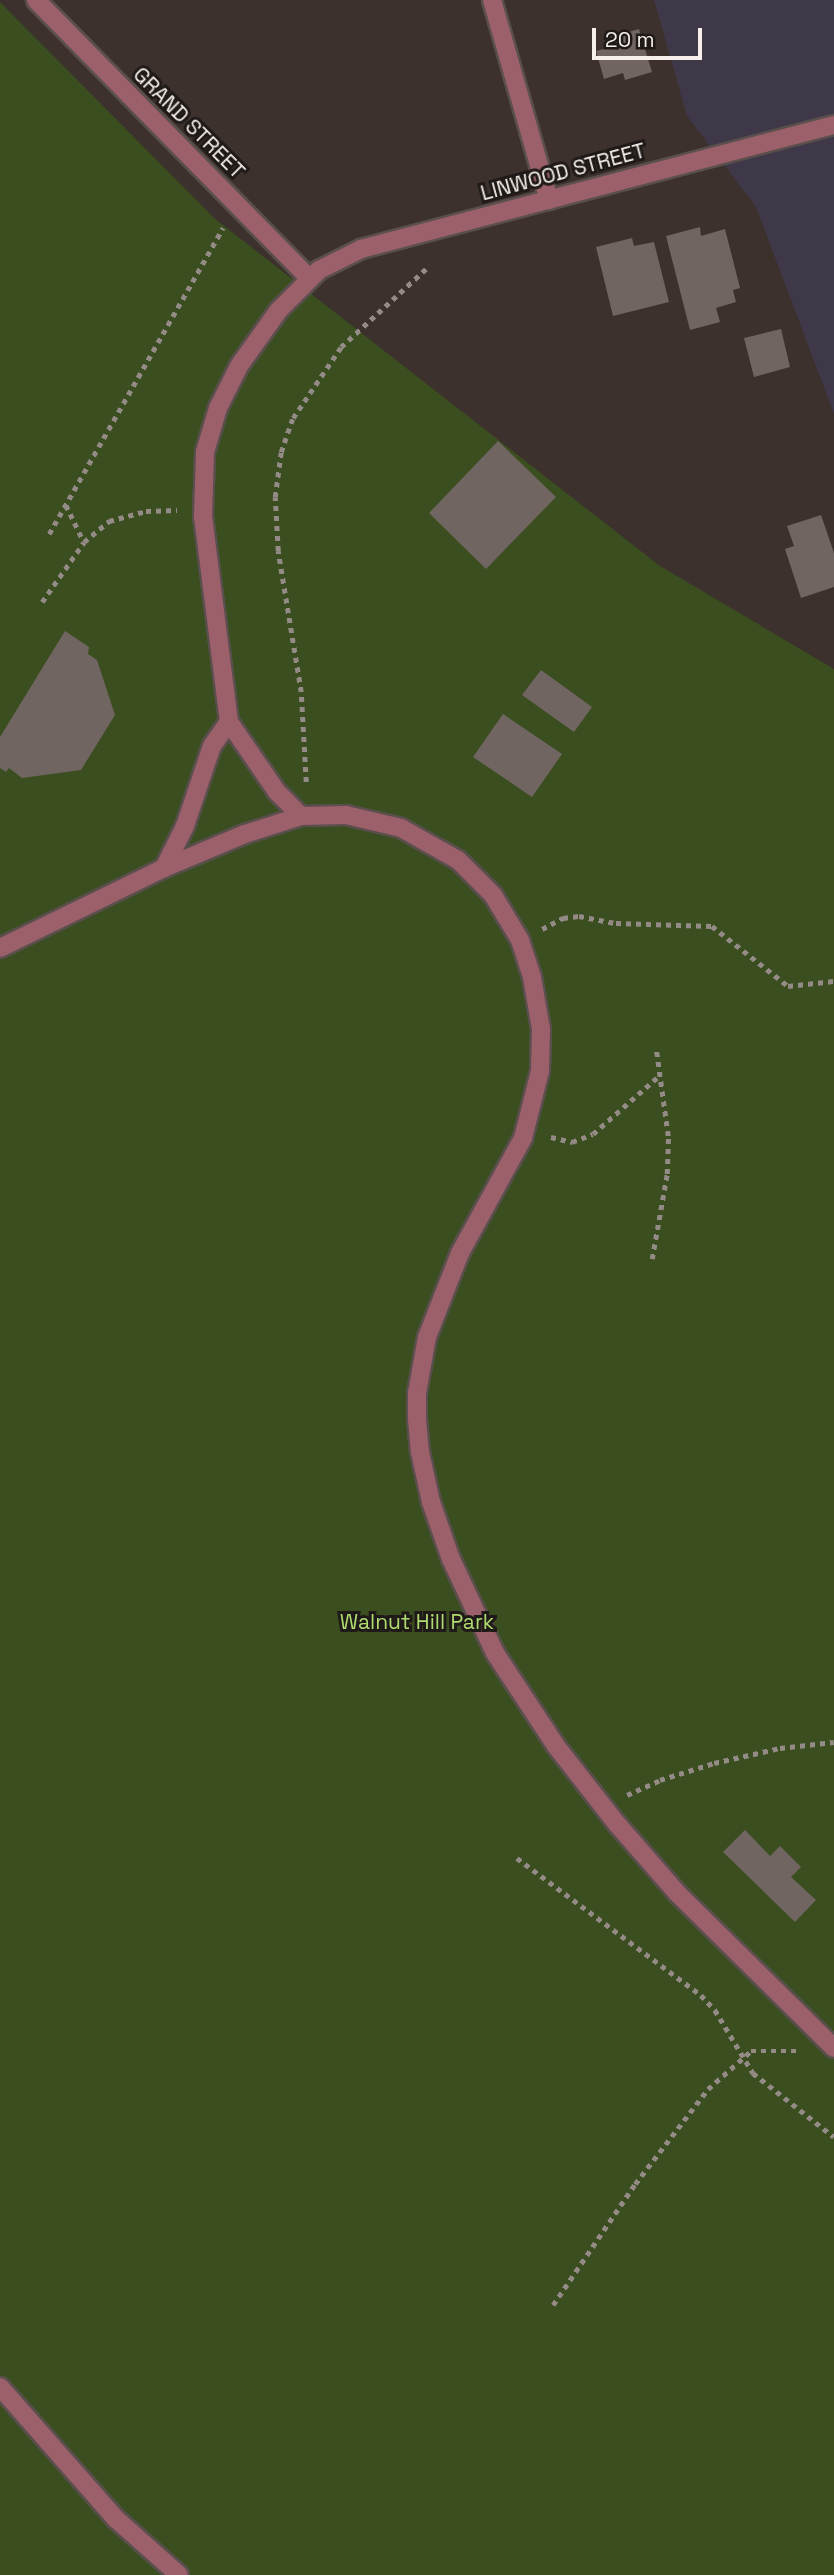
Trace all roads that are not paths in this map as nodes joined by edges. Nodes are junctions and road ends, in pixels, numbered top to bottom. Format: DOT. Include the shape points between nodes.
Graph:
graph roads {
  1 [pos="36,0"];
  2 [pos="492,0"];
  3 [pos="834,125"];
  4 [pos="549,200"];
  5 [pos="309,278"];
  6 [pos="229,722"];
  7 [pos="301,816"];
  8 [pos="164,867"];
  9 [pos="0,947"];
  10 [pos="834,2048"];
  11 [pos="0,2387"];
  12 [pos="179,2575"];
  1 -- 5 [label="street, GRAND STREET"];
  2 -- 4 [label="street"];
  3 -- 4 [label="street, LINWOOD STREET"];
  4 -- 5 [label="street, LINWOOD STREET" via="361,249 332,261"];
  5 -- 6 [label="street, LINWOOD STREET" via="265,327 227,388 205,452 203,509"];
  6 -- 7 [label="street" via="287,804"];
  6 -- 8 [label="street" via="212,746"];
  7 -- 8 [label="street"];
  7 -- 10 [label="street" via="366,818 401,828 458,860 485,886 520,940 536,991 542,1044 537,1095 526,1131 460,1253 432,1321 417,1393 420,1452 450,1559 495,1653 540,1724 605,1809 678,1894"];
  8 -- 9 [label="street"];
  11 -- 12 [label="street" via="116,2519"];
}
